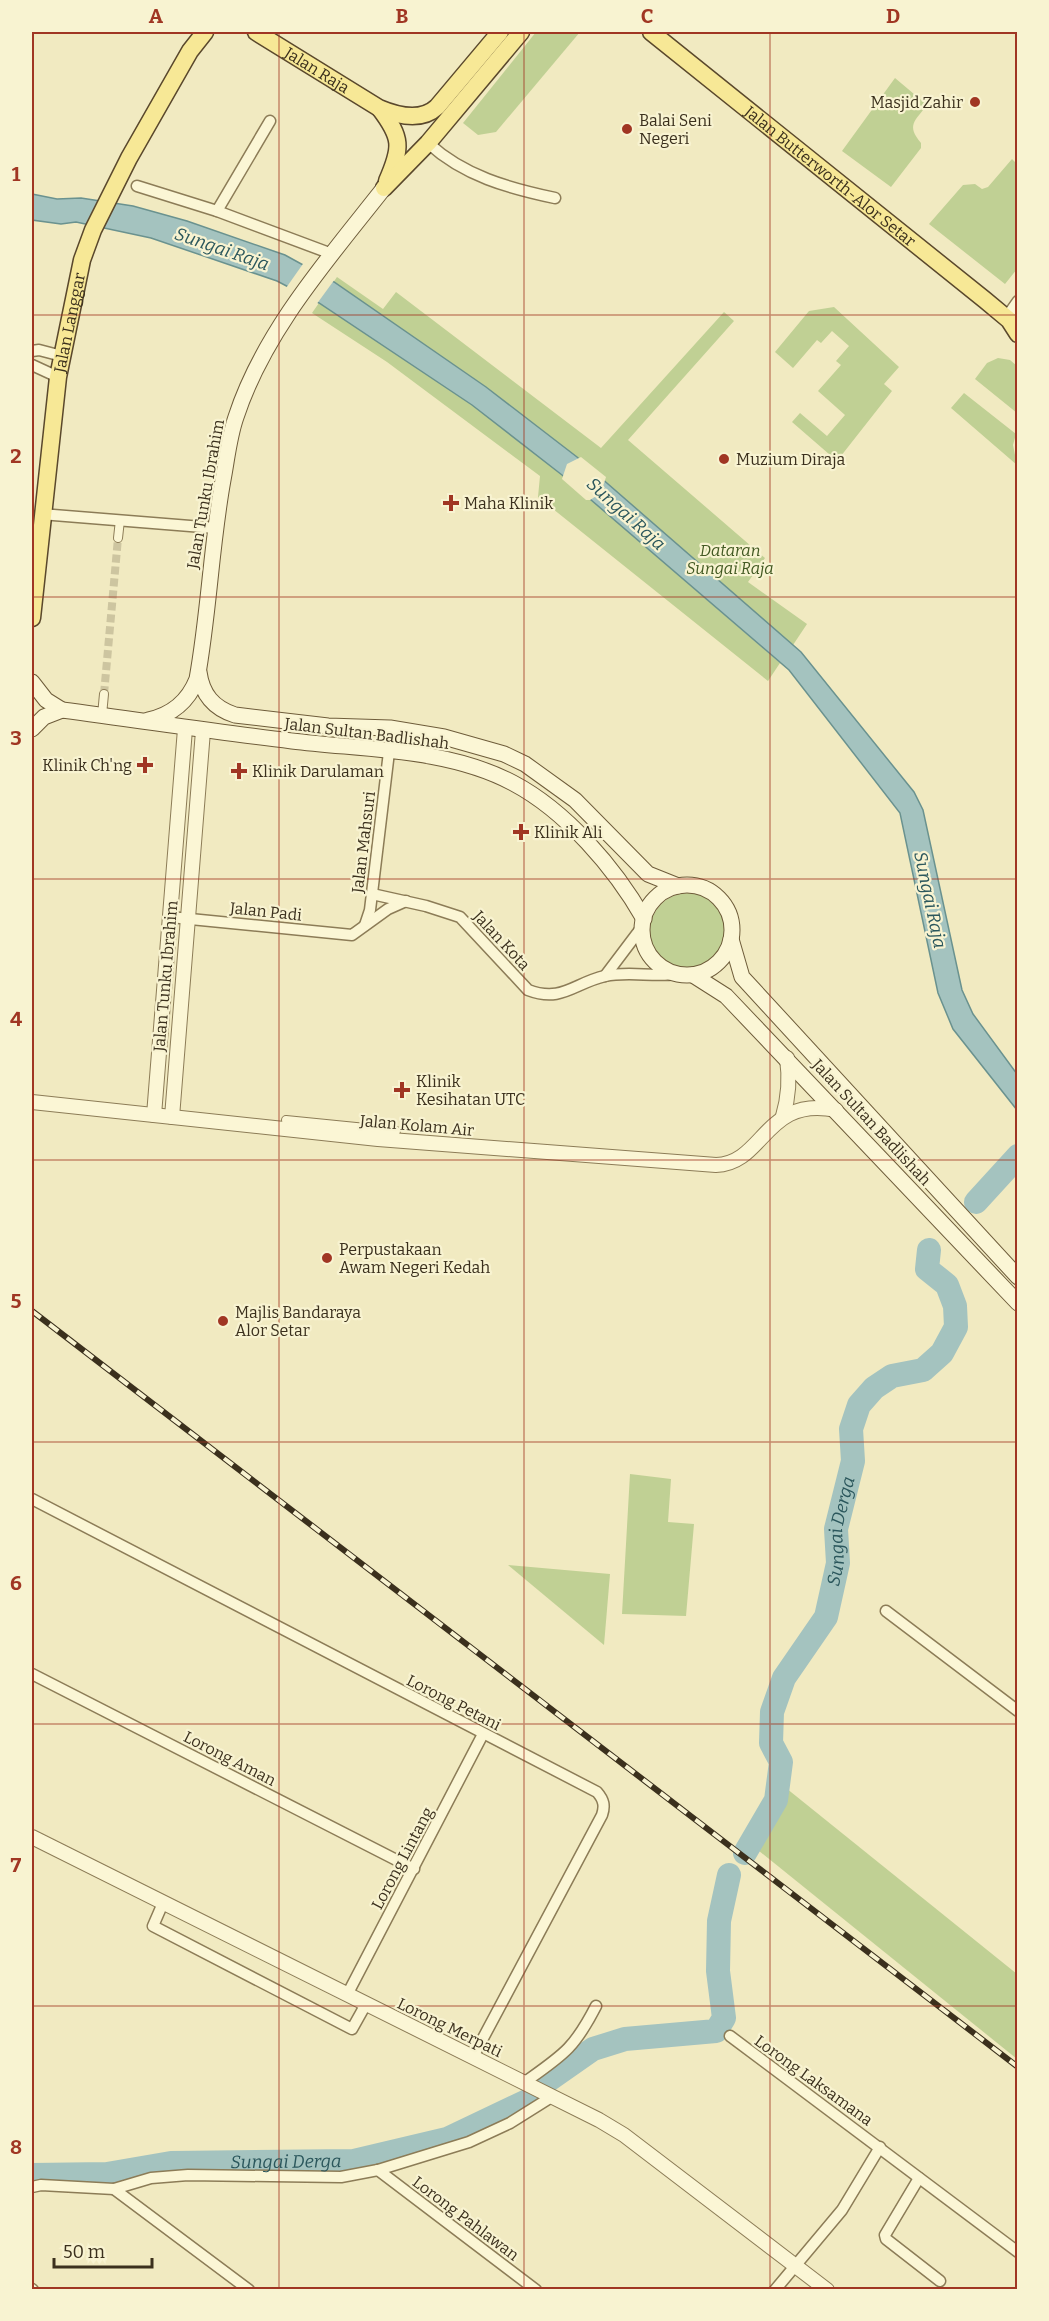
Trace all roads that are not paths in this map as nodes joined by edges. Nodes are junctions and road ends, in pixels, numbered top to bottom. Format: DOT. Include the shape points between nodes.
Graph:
graph roads {
  1 [pos="196,32"];
  2 [pos="205,32"];
  3 [pos="256,32"];
  4 [pos="500,32"];
  5 [pos="521,32"];
  6 [pos="651,32"];
  7 [pos="190,51"];
  8 [pos="379,108"];
  9 [pos="270,121"];
  10 [pos="428,143"];
  11 [pos="137,186"];
  12 [pos="384,188"];
  13 [pos="555,198"];
  14 [pos="217,210"];
  15 [pos="332,255"];
  16 [pos="1017,300"];
  17 [pos="1012,324"];
  18 [pos="32,351"];
  19 [pos="62,356"];
  20 [pos="32,365"];
  21 [pos="58,377"];
  22 [pos="41,514"];
  23 [pos="120,520"];
  24 [pos="215,528"];
  25 [pos="118,538"];
  26 [pos="32,618"];
  27 [pos="198,670"];
  28 [pos="32,682"];
  29 [pos="104,694"];
  30 [pos="62,710"];
  31 [pos="102,716"];
  32 [pos="142,721"];
  33 [pos="32,729"];
  34 [pos="185,729"];
  35 [pos="203,731"];
  36 [pos="389,752"];
  37 [pos="678,886"];
  38 [pos="372,894"];
  39 [pos="406,901"];
  40 [pos="170,917"];
  41 [pos="188,919"];
  42 [pos="643,923"];
  43 [pos="359,932"];
  44 [pos="731,939"];
  45 [pos="676,974"];
  46 [pos="693,975"];
  47 [pos="605,976"];
  48 [pos="786,1058"];
  49 [pos="32,1102"];
  50 [pos="836,1110"];
  51 [pos="154,1115"];
  52 [pos="783,1116"];
  53 [pos="172,1117"];
  54 [pos="286,1120"];
  55 [pos="396,1131"];
  56 [pos="1017,1277"];
  57 [pos="1017,1303"];
  58 [pos="32,1499"];
  59 [pos="886,1611"];
  60 [pos="32,1674"];
  61 [pos="1017,1711"];
  62 [pos="483,1734"];
  63 [pos="32,1837"];
  64 [pos="414,1869"];
  65 [pos="163,1904"];
  66 [pos="347,1995"];
  67 [pos="366,2004"];
  68 [pos="596,2006"];
  69 [pos="730,2036"];
  70 [pos="473,2057"];
  71 [pos="525,2082"];
  72 [pos="552,2096"];
  73 [pos="879,2147"];
  74 [pos="378,2170"];
  75 [pos="919,2178"];
  76 [pos="32,2187"];
  77 [pos="114,2189"];
  78 [pos="1017,2252"];
  79 [pos="795,2265"];
  80 [pos="940,2281"];
  81 [pos="249,2289"];
  82 [pos="536,2289"];
  83 [pos="775,2289"];
  84 [pos="827,2289"];
  1 -- 7 [label="main road, Jalan Langgar"];
  2 -- 7 [label="main road, Jalan Langgar"];
  3 -- 8 [label="main road, Jalan Raja"];
  4 -- 8 [label="main road" via="429,114 405,116"];
  5 -- 10 [label="main road"];
  6 -- 17 [label="main road, Jalan Butterworth-Alor Setar"];
  7 -- 19 [label="main road, Jalan Langgar" via="93,230 82,260"];
  8 -- 12 [label="main road" via="399,140 397,157"];
  9 -- 14 [label="street"];
  10 -- 12 [label="main road"];
  10 -- 13 [label="street" via="495,184"];
  11 -- 14 [label="street"];
  12 -- 15 [label="main road, Jalan Tunku Ibrahim"];
  14 -- 15 [label="street"];
  15 -- 24 [label="main road, Jalan Tunku Ibrahim" via="268,348 243,397 231,435"];
  16 -- 17 [label="street"];
  18 -- 19 [label="street"];
  19 -- 21 [label="main road, Jalan Langgar"];
  20 -- 21 [label="street"];
  21 -- 22 [label="main road, Jalan Langgar"];
  22 -- 23 [label="street"];
  22 -- 26 [label="main road, Jalan Langgar"];
  23 -- 24 [label="street"];
  23 -- 25 [label="street"];
  24 -- 27 [label="main road, Jalan Tunku Ibrahim"];
  27 -- 32 [label="main road" via="194,688 183,703 168,714"];
  27 -- 37 [label="main road, Jalan Sultan Badlishah" via="208,698 235,715 328,726 390,728 444,737 504,754 525,764 575,800 648,874"];
  28 -- 30 [label="main road" via="46,700"];
  29 -- 31 [label="street"];
  30 -- 31 [label="main road, Jalan Sultan Badlishah"];
  30 -- 33 [label="main road" via="44,717"];
  31 -- 32 [label="main road, Jalan Sultan Badlishah"];
  32 -- 34 [label="main road, Jalan Sultan Badlishah"];
  34 -- 35 [label="main road, Jalan Sultan Badlishah"];
  34 -- 40 [label="street, Jalan Tunku Ibrahim"];
  35 -- 36 [label="main road, Jalan Sultan Badlishah"];
  35 -- 41 [label="street, Jalan Tunku Ibrahim"];
  36 -- 38 [label="street, Jalan Mahsuri"];
  36 -- 42 [label="main road, Jalan Sultan Badlishah" via="473,767 516,784 543,803 599,855 630,894"];
  37 -- 42 [label="main road" via="654,900"];
  37 -- 44 [label="main road" via="700,886 715,894 732,923"];
  38 -- 39 [label="street, Jalan Kota"];
  38 -- 43 [label="street, Jalan Mahsuri" via="369,916"];
  39 -- 43 [label="street" via="380,914"];
  39 -- 47 [label="street, Jalan Kota" via="460,917 528,990 558,995"];
  40 -- 41 [label="street, Jalan Padi"];
  40 -- 51 [label="street, Jalan Tunku Ibrahim"];
  41 -- 43 [label="street, Jalan Padi" via="352,935"];
  41 -- 53 [label="street, Jalan Tunku Ibrahim"];
  42 -- 45 [label="main road" via="644,943 651,957"];
  42 -- 47 [label="street"];
  44 -- 46 [label="main road" via="718,964"];
  44 -- 56 [label="main road, Jalan Sultan Badlishah" via="742,976"];
  45 -- 46 [label="main road"];
  45 -- 47 [label="street, Jalan Kota"];
  46 -- 48 [label="main road, Jalan Sultan Badlishah" via="726,996"];
  48 -- 50 [label="main road, Jalan Sultan Badlishah"];
  48 -- 52 [label="street" via="790,1079"];
  49 -- 51 [label="street, Jalan Kolam Air"];
  50 -- 52 [label="street, Jalan Kolam Air" via="810,1106"];
  50 -- 57 [label="main road, Jalan Sultan Badlishah"];
  51 -- 53 [label="street, Jalan Kolam Air"];
  52 -- 53 [label="street, Jalan Kolam Air" via="737,1159 725,1165 390,1140"];
  54 -- 55 [label="street"];
  58 -- 62 [label="street, Lorong Petani"];
  59 -- 61 [label="street"];
  60 -- 64 [label="street, Lorong Aman"];
  62 -- 64 [label="street, Lorong Lintang"];
  62 -- 70 [label="street, Lorong Petani" via="597,1792 604,1803 602,1815"];
  63 -- 65 [label="street, Lorong Merpati"];
  64 -- 66 [label="street, Lorong Lintang"];
  65 -- 66 [label="street, Lorong Merpati"];
  65 -- 67 [label="street" via="153,1926 352,2029"];
  66 -- 67 [label="street, Lorong Merpati"];
  67 -- 70 [label="street, Lorong Merpati"];
  68 -- 71 [label="street" via="569,2051"];
  69 -- 73 [label="street, Lorong Laksamana"];
  70 -- 71 [label="street, Lorong Merpati"];
  71 -- 72 [label="street, Lorong Merpati"];
  72 -- 74 [label="street" via="510,2123 469,2142"];
  72 -- 79 [label="street, Lorong Merpati" via="624,2135"];
  73 -- 75 [label="street, Lorong Laksamana"];
  73 -- 79 [label="street, Lorong Laksamana" via="842,2210"];
  74 -- 77 [label="street" via="341,2177 170,2176"];
  74 -- 82 [label="street, Lorong Pahlawan"];
  75 -- 78 [label="street, Lorong Laksamana"];
  75 -- 80 [label="street" via="885,2235"];
  76 -- 77 [label="street"];
  77 -- 81 [label="street"];
  79 -- 83 [label="street, Lorong Laksamana"];
  79 -- 84 [label="street, Lorong Merpati"];
}
